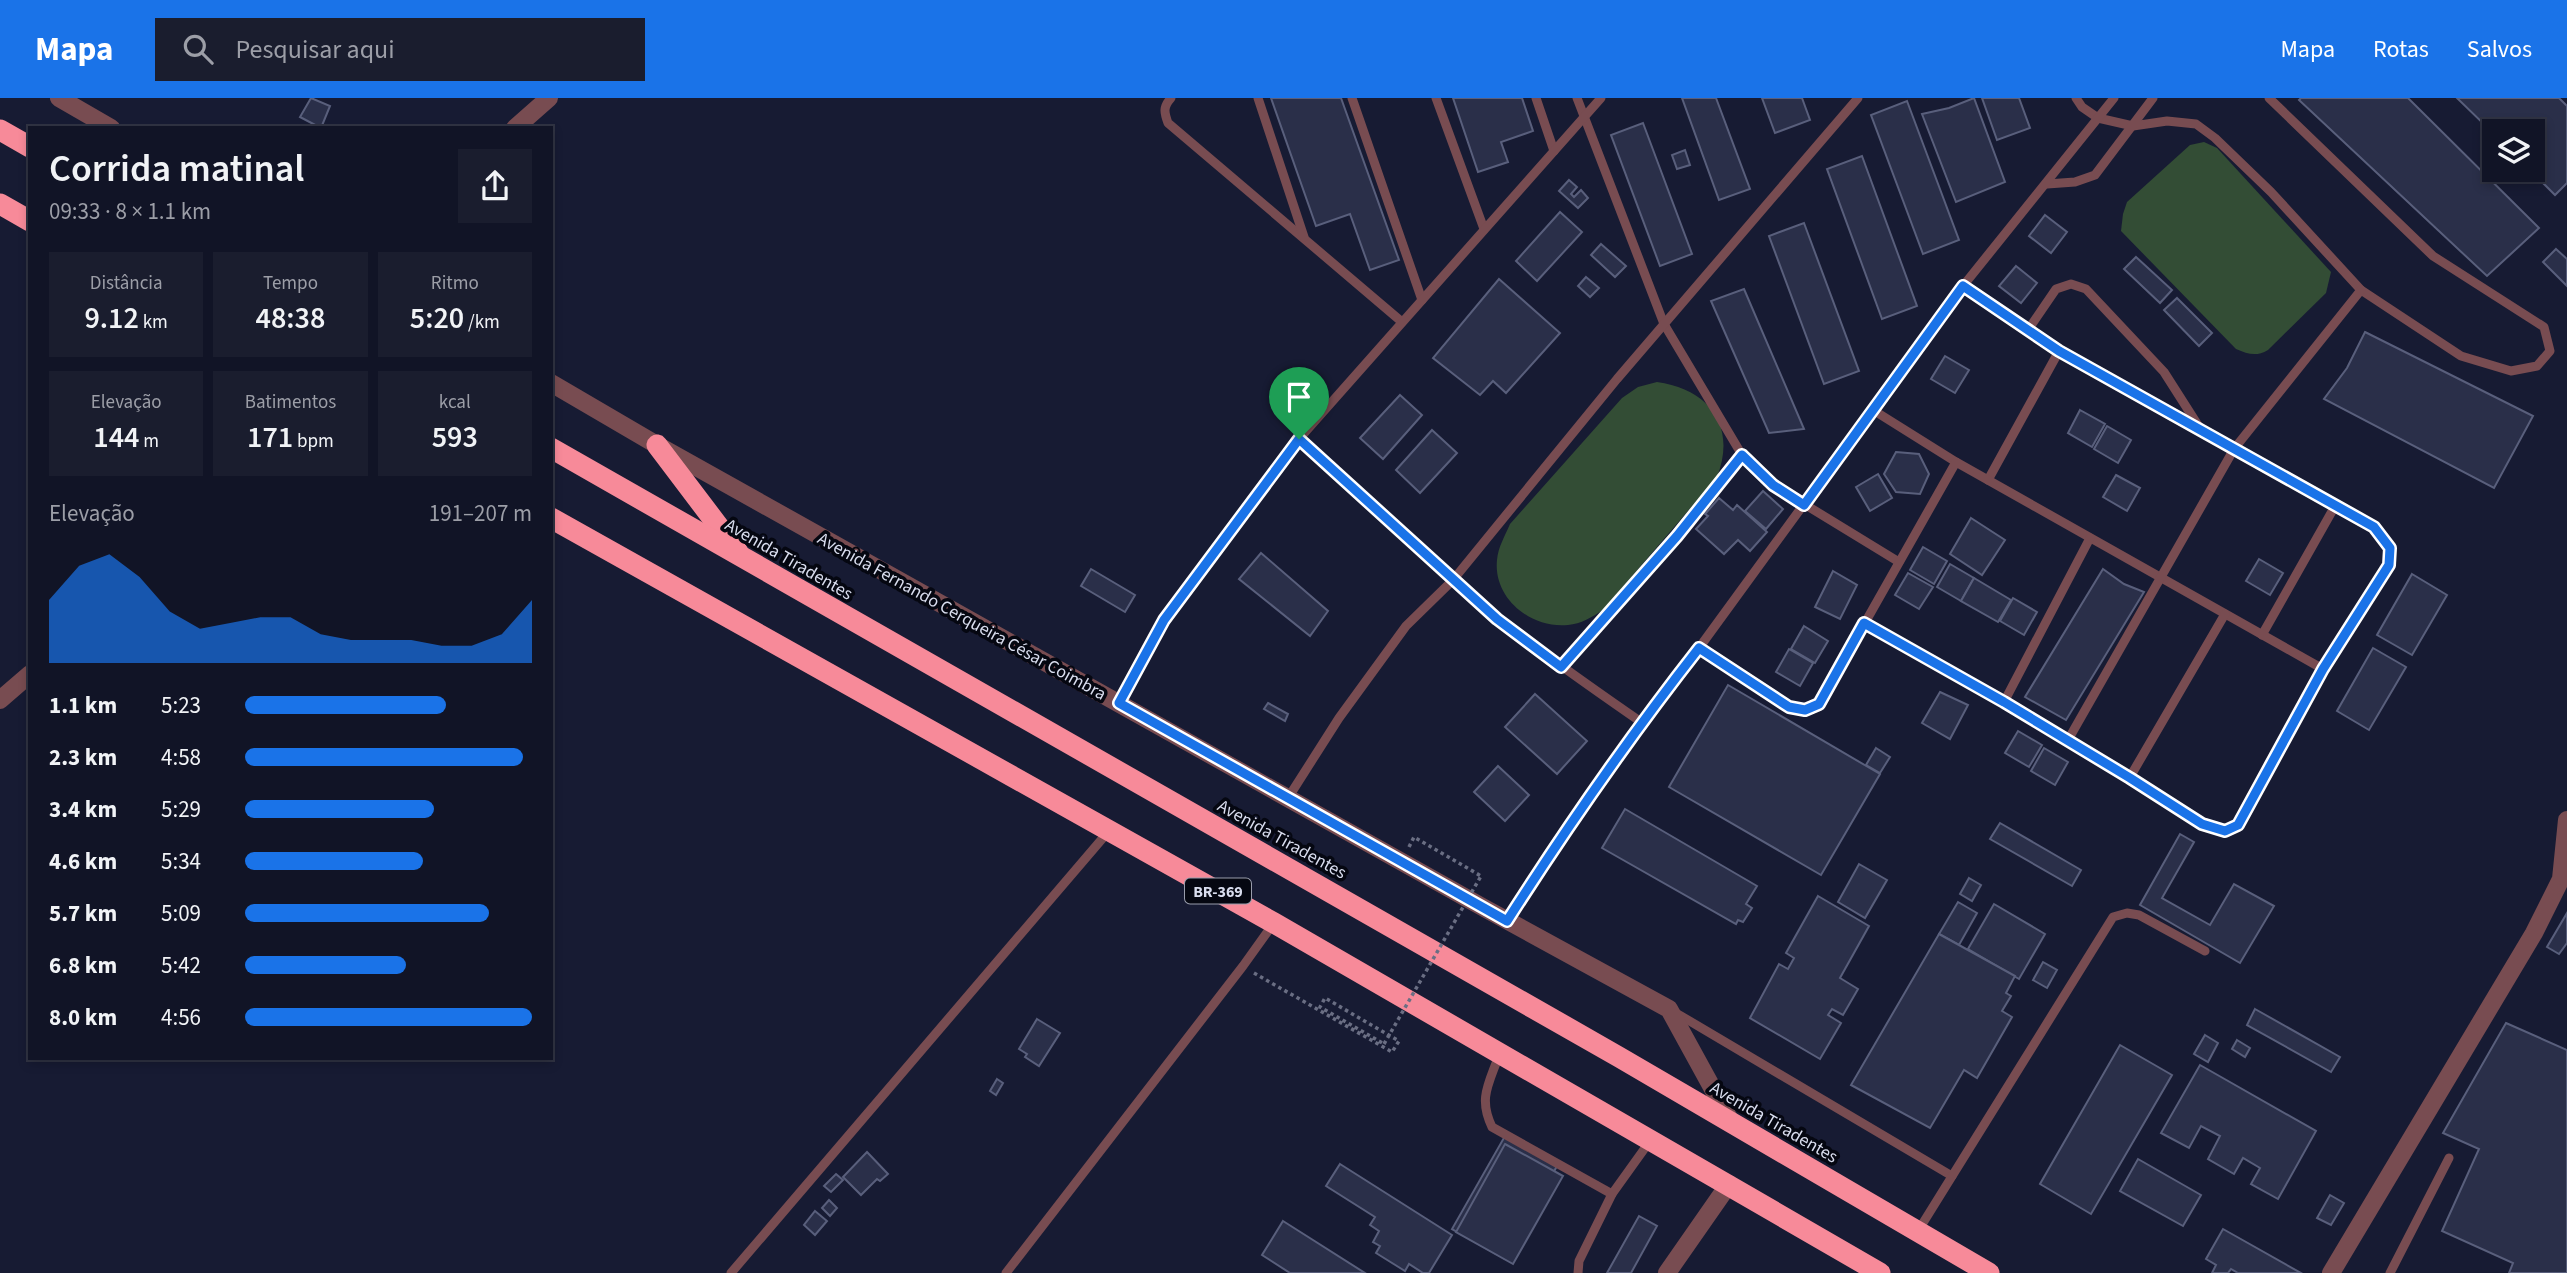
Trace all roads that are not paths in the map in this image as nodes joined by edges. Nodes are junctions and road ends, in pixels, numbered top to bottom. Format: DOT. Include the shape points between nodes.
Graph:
graph roads {
  1 [pos="59,98"];
  2 [pos="549,98"];
  3 [pos="1171,98"];
  4 [pos="1258,98"];
  5 [pos="1352,98"];
  6 [pos="1437,98"];
  7 [pos="1536,98"];
  8 [pos="1577,98"];
  9 [pos="1601,98"];
  10 [pos="1858,98"];
  11 [pos="2076,98"];
  12 [pos="2114,98"];
  13 [pos="2153,98"];
  14 [pos="2269,98"];
  15 [pos="1584,116"];
  16 [pos="2098,118"];
  17 [pos="108,126"];
  18 [pos="516,126"];
  19 [pos="2133,126"];
  20 [pos="0,130"];
  21 [pos="28,146"];
  22 [pos="1554,151"];
  23 [pos="2047,184"];
  24 [pos="0,205"];
  25 [pos="28,220"];
  26 [pos="1484,229"];
  27 [pos="1304,239"];
  28 [pos="1963,286"];
  29 [pos="2361,290"];
  30 [pos="1422,300"];
  31 [pos="1402,322"];
  32 [pos="1664,324"];
  33 [pos="2028,330"];
  34 [pos="2059,351"];
  35 [pos="553,384"];
  36 [pos="1873,411"];
  37 [pos="2201,431"];
  38 [pos="1299,439"];
  39 [pos="657,445"];
  40 [pos="553,449"];
  41 [pos="2234,449"];
  42 [pos="1742,455"];
  43 [pos="1956,462"];
  44 [pos="1988,480"];
  45 [pos="1804,505"];
  46 [pos="2335,506"];
  47 [pos="553,519"];
  48 [pos="2090,538"];
  49 [pos="743,559"];
  50 [pos="1899,562"];
  51 [pos="2162,578"];
  52 [pos="1453,580"];
  53 [pos="2225,614"];
  54 [pos="1864,623"];
  55 [pos="2262,635"];
  56 [pos="1699,648"];
  57 [pos="1561,667"];
  58 [pos="2323,669"];
  59 [pos="28,676"];
  60 [pos="0,700"];
  61 [pos="2004,702"];
  62 [pos="1119,703"];
  63 [pos="1641,722"];
  64 [pos="2068,740"];
  65 [pos="2130,778"];
  66 [pos="1288,798"];
  67 [pos="2567,820"];
  68 [pos="1109,831"];
  69 [pos="2564,874"];
  70 [pos="1507,921"];
  71 [pos="1274,923"];
  72 [pos="2204,951"];
  73 [pos="1669,1009"];
  74 [pos="1500,1054"];
  75 [pos="1731,1122"];
  76 [pos="1651,1139"];
  77 [pos="2449,1158"];
  78 [pos="1952,1176"];
  79 [pos="1729,1184"];
  80 [pos="1612,1194"];
  81 [pos="1917,1232"];
  82 [pos="731,1273"];
  83 [pos="1006,1273"];
  84 [pos="1578,1273"];
  85 [pos="1667,1273"];
  86 [pos="1880,1273"];
  87 [pos="1989,1273"];
  88 [pos="2331,1273"];
  89 [pos="2390,1273"];
  1 -- 17 [label="street"];
  2 -- 18 [label="street"];
  3 -- 27 [label="lane" via="1164,111 1168,123"];
  4 -- 27 [label="lane"];
  5 -- 30 [label="lane"];
  6 -- 26 [label="lane"];
  7 -- 22 [label="lane"];
  8 -- 15 [label="lane"];
  9 -- 15 [label="lane"];
  10 -- 32 [label="lane"];
  11 -- 16 [label="lane"];
  12 -- 16 [label="lane"];
  13 -- 19 [label="lane"];
  14 -- 29 [label="lane" via="2433,256 2544,327 2550,351 2537,366 2511,371 2461,356"];
  15 -- 22 [label="lane"];
  15 -- 32 [label="lane"];
  16 -- 19 [label="lane"];
  16 -- 23 [label="lane"];
  19 -- 23 [label="lane" via="2095,175"];
  19 -- 29 [label="lane" via="2167,121 2196,124 2271,192"];
  20 -- 21 [label="highway"];
  22 -- 26 [label="lane"];
  23 -- 28 [label="lane"];
  24 -- 25 [label="highway"];
  26 -- 30 [label="lane"];
  27 -- 31 [label="lane"];
  28 -- 33 [label="lane"];
  28 -- 36 [label="lane"];
  29 -- 41 [label="lane"];
  30 -- 31 [label="lane"];
  31 -- 38 [label="lane"];
  32 -- 42 [label="lane"];
  32 -- 52 [label="lane"];
  33 -- 34 [label="lane"];
  33 -- 37 [label="lane" via="2056,289 2071,284 2086,289 2164,372"];
  34 -- 37 [label="lane"];
  34 -- 44 [label="lane"];
  35 -- 39 [label="street, Avenida Fernando Cerqueira César Coimbra"];
  36 -- 43 [label="lane"];
  36 -- 45 [label="lane"];
  37 -- 41 [label="lane"];
  38 -- 52 [label="lane"];
  38 -- 62 [label="lane" via="1164,620"];
  39 -- 49 [label="highway"];
  39 -- 62 [label="street, Avenida Fernando Cerqueira César Coimbra"];
  40 -- 49 [label="highway, Avenida Tiradentes"];
  41 -- 46 [label="lane"];
  41 -- 51 [label="lane"];
  42 -- 45 [label="lane" via="1773,485"];
  42 -- 57 [label="lane"];
  43 -- 44 [label="lane"];
  43 -- 50 [label="lane"];
  44 -- 48 [label="lane"];
  45 -- 50 [label="lane"];
  45 -- 56 [label="lane"];
  46 -- 55 [label="lane"];
  46 -- 58 [label="lane" via="2374,527 2390,548 2389,565"];
  47 -- 68 [label="highway, BR-369"];
  48 -- 51 [label="lane"];
  48 -- 61 [label="lane"];
  49 -- 75 [label="highway, Avenida Tiradentes"];
  50 -- 54 [label="lane"];
  51 -- 53 [label="lane"];
  51 -- 64 [label="lane"];
  52 -- 57 [label="lane"];
  52 -- 66 [label="lane" via="1406,626"];
  53 -- 55 [label="lane"];
  53 -- 65 [label="lane"];
  54 -- 56 [label="lane" via="1819,704 1805,710 1789,707"];
  54 -- 61 [label="lane"];
  55 -- 58 [label="lane"];
  56 -- 63 [label="lane"];
  57 -- 63 [label="lane"];
  58 -- 65 [label="lane" via="2238,825 2225,831 2202,824"];
  59 -- 60 [label="street"];
  61 -- 64 [label="lane"];
  62 -- 66 [label="street, Avenida Fernando Cerqueira César Coimbra"];
  63 -- 70 [label="lane"];
  64 -- 65 [label="lane"];
  66 -- 70 [label="street, Avenida Fernando Cerqueira César Coimbra"];
  67 -- 69 [label="street"];
  68 -- 71 [label="highway, BR-369"];
  68 -- 82 [label="lane"];
  69 -- 88 [label="street" via="2534,933"];
  70 -- 73 [label="street, Avenida Fernando Cerqueira César Coimbra"];
  71 -- 74 [label="highway, BR-369"];
  71 -- 83 [label="lane"];
  72 -- 78 [label="lane" via="2139,915 2113,917"];
  73 -- 75 [label="street"];
  73 -- 78 [label="lane"];
  74 -- 76 [label="highway, BR-369"];
  74 -- 80 [label="lane" via="1484,1101 1492,1127"];
  75 -- 81 [label="highway, Avenida Tiradentes"];
  76 -- 79 [label="highway, BR-369"];
  76 -- 80 [label="lane"];
  77 -- 89 [label="lane"];
  78 -- 81 [label="lane"];
  79 -- 85 [label="street"];
  79 -- 86 [label="highway, BR-369"];
  80 -- 84 [label="lane" via="1579,1261"];
  81 -- 87 [label="highway, Avenida Tiradentes"];
}
